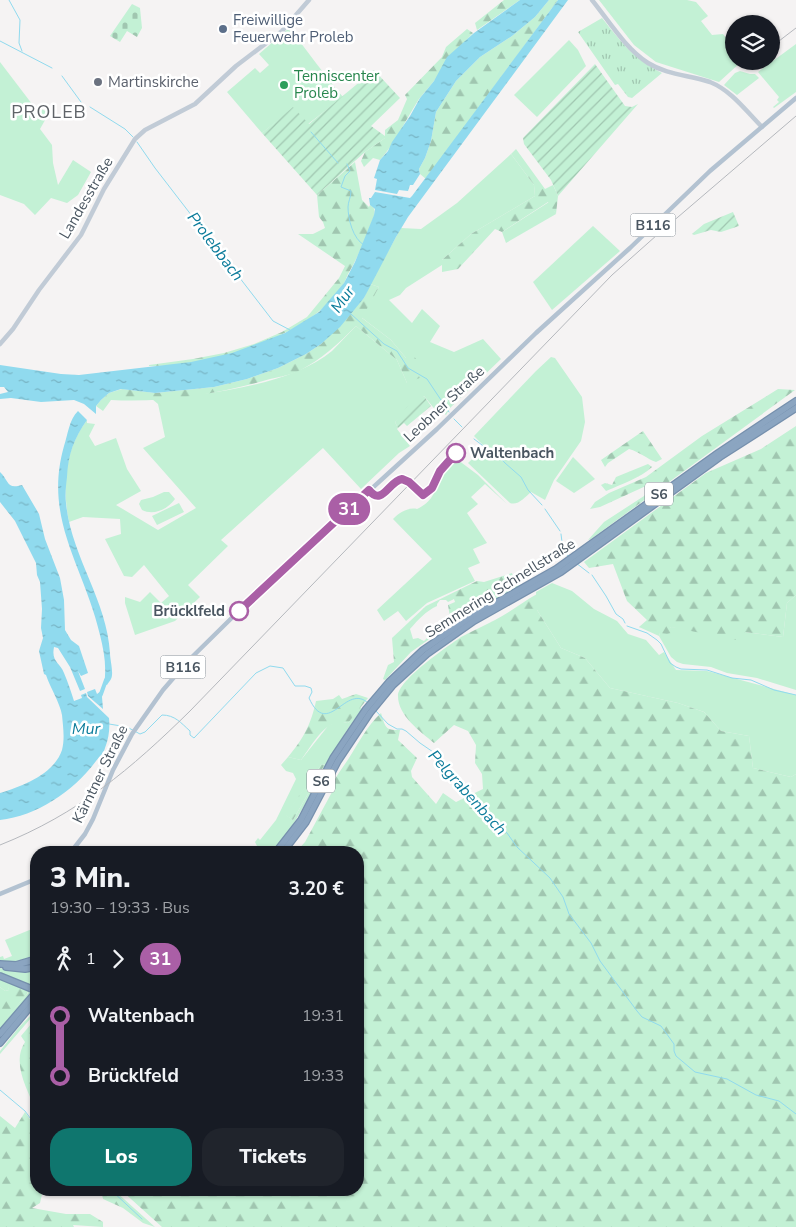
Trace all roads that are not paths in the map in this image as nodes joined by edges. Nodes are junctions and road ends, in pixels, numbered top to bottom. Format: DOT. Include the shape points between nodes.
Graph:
graph roads {
  1 [pos="309,0"];
  2 [pos="592,0"];
  3 [pos="796,98"];
  4 [pos="762,127"];
  5 [pos="0,344"];
  6 [pos="796,401"];
  7 [pos="796,408"];
  8 [pos="585,553"];
  9 [pos="524,590"];
  10 [pos="151,706"];
  11 [pos="368,711"];
  12 [pos="75,846"];
  13 [pos="281,846"];
  14 [pos="288,846"];
  15 [pos="30,882"];
  16 [pos="0,894"];
  17 [pos="30,961"];
  18 [pos="0,965"];
  19 [pos="30,968"];
  20 [pos="0,976"];
  21 [pos="30,988"];
  22 [pos="30,995"];
  23 [pos="29,1008"];
  24 [pos="0,1034"];
  25 [pos="0,1043"];
  1 -- 5 [label="main road, Landesstraße" via="275,38 236,66 191,107 145,130 135,139 104,189 81,235"];
  2 -- 4 [label="main road" via="640,57 667,72 722,88"];
  3 -- 4 [label="main road, B116"];
  4 -- 10 [label="main road, Leobner Straße / B116" via="710,171 437,429 254,596 189,660"];
  6 -- 8 [label="highway, Semmering Schnellstraße / S6" via="718,453"];
  7 -- 8 [label="highway, Semmering Schnellstraße / S6" via="720,457"];
  8 -- 9 [label="highway, Semmering Schnellstraße / S6"];
  9 -- 11 [label="highway, Semmering Schnellstraße / S6" via="427,654"];
  9 -- 11 [label="highway, Semmering Schnellstraße / S6" via="446,633 403,668"];
  10 -- 12 [label="main road, Kärntner Straße / B116" via="113,770 89,826"];
  11 -- 13 [label="highway, Semmering Schnellstraße / S6" via="333,758 301,820"];
  11 -- 14 [label="highway, Semmering Schnellstraße / S6" via="306,822"];
  15 -- 16 [label="main road"];
  17 -- 18 [label="highway"];
  18 -- 19 [label="highway" via="16,969"];
  20 -- 21 [label="highway"];
  22 -- 24 [label="highway"];
  23 -- 25 [label="highway"];
}
